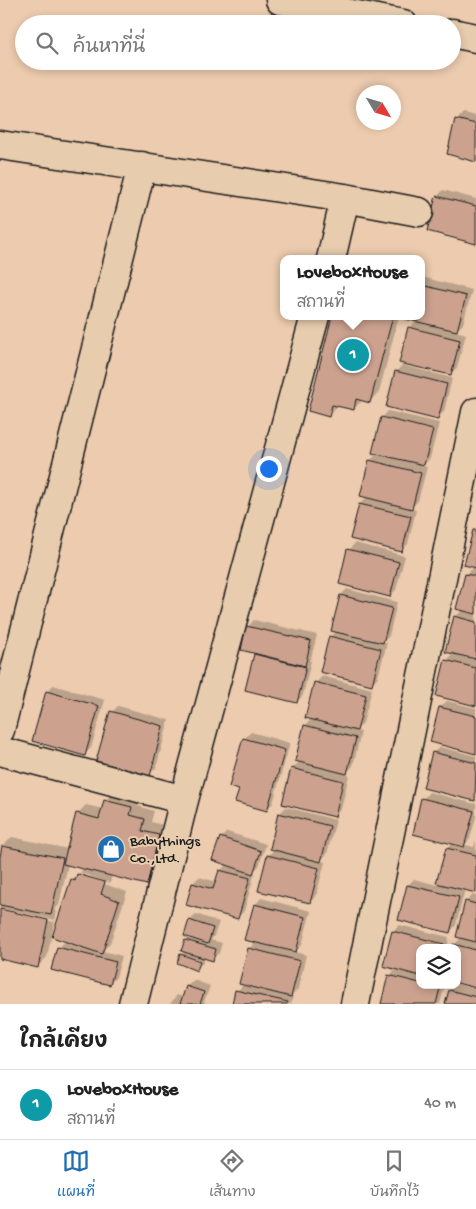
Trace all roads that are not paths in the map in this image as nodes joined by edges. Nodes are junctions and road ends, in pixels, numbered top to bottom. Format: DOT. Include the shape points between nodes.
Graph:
graph roads {
  1 [pos="280,0"];
  2 [pos="357,15"];
  3 [pos="461,35"];
  4 [pos="476,38"];
  5 [pos="0,145"];
  6 [pos="142,166"];
  7 [pos="345,198"];
  8 [pos="419,212"];
  9 [pos="332,255"];
  10 [pos="314,320"];
  11 [pos="476,412"];
  12 [pos="0,730"];
  13 [pos="0,751"];
  14 [pos="184,800"];
  15 [pos="133,1004"];
  16 [pos="356,1004"];
  1 -- 2 [label="street"];
  3 -- 4 [label="street"];
  5 -- 6 [label="street"];
  6 -- 7 [label="street"];
  6 -- 12 [label="street"];
  7 -- 8 [label="street"];
  7 -- 9 [label="street"];
  10 -- 14 [label="street"];
  11 -- 16 [label="street"];
  13 -- 14 [label="street"];
  14 -- 15 [label="street"];
}
